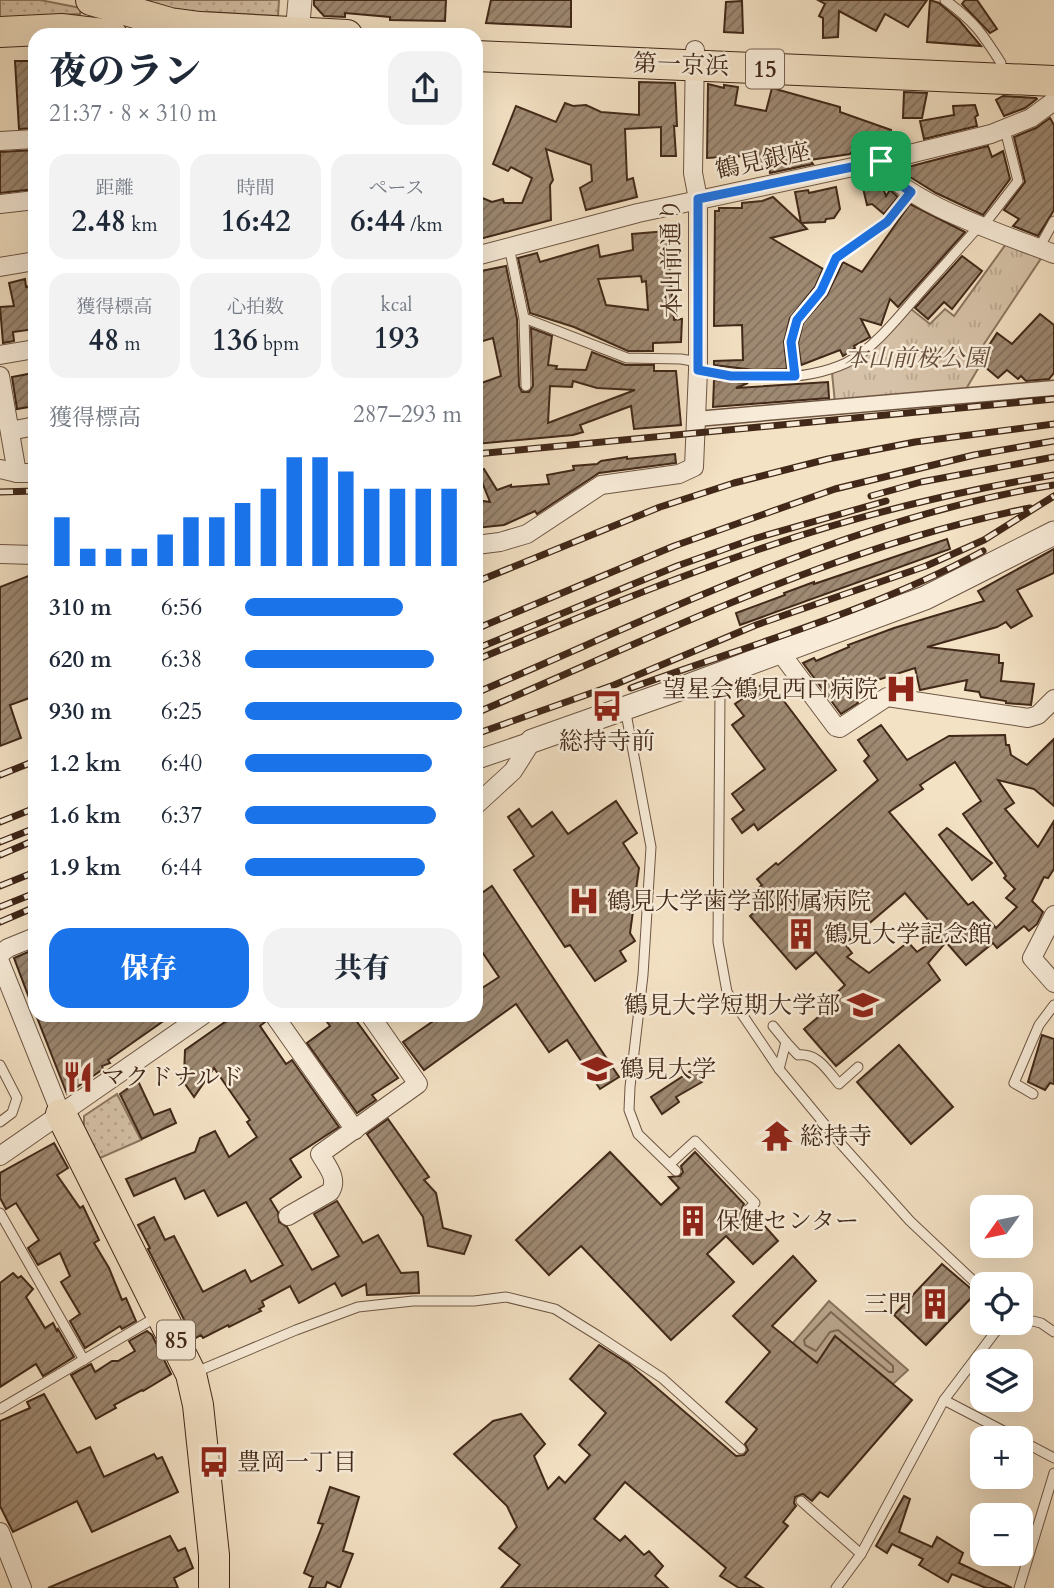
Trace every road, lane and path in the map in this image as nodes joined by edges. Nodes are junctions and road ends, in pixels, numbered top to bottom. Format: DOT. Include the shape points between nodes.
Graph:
graph roads {
  1 [pos="91,0"];
  2 [pos="300,0"];
  3 [pos="945,0"];
  4 [pos="215,28"];
  5 [pos="298,28"];
  6 [pos="28,31"];
  7 [pos="0,32"];
  8 [pos="483,41"];
  9 [pos="483,57"];
  10 [pos="694,58"];
  11 [pos="1001,63"];
  12 [pos="1054,65"];
  13 [pos="1054,81"];
  14 [pos="1054,101"];
  15 [pos="1005,130"];
  16 [pos="28,139"];
  17 [pos="0,141"];
  18 [pos="881,161"];
  19 [pos="911,192"];
  20 [pos="698,199"];
  21 [pos="28,201"];
  22 [pos="0,205"];
  23 [pos="1054,221"];
  24 [pos="981,225"];
  25 [pos="509,247"];
  26 [pos="1047,251"];
  27 [pos="483,254"];
  28 [pos="28,262"];
  29 [pos="0,268"];
  30 [pos="524,318"];
  31 [pos="28,350"];
  32 [pos="0,355"];
  33 [pos="698,366"];
  34 [pos="0,376"];
  35 [pos="795,376"];
  36 [pos="526,386"];
  37 [pos="1054,387"];
  38 [pos="696,419"];
  39 [pos="28,427"];
  40 [pos="10,431"];
  41 [pos="8,471"];
  42 [pos="28,472"];
  43 [pos="1054,533"];
  44 [pos="483,544"];
  45 [pos="0,554"];
  46 [pos="28,555"];
  47 [pos="780,652"];
  48 [pos="713,677"];
  49 [pos="1054,699"];
  50 [pos="625,707"];
  51 [pos="532,741"];
  52 [pos="483,758"];
  53 [pos="483,799"];
  54 [pos="1054,915"];
  55 [pos="28,940"];
  56 [pos="0,954"];
  57 [pos="0,962"];
  58 [pos="1054,983"];
  59 [pos="1054,1005"];
  60 [pos="193,1022"];
  61 [pos="279,1022"];
  62 [pos="375,1022"];
  63 [pos="773,1026"];
  64 [pos="786,1042"];
  65 [pos="0,1065"];
  66 [pos="858,1067"];
  67 [pos="779,1069"];
  68 [pos="1033,1094"];
  69 [pos="61,1114"];
  70 [pos="0,1122"];
  71 [pos="355,1130"];
  72 [pos="0,1156"];
  73 [pos="749,1209"];
  74 [pos="0,1213"];
  75 [pos="288,1216"];
  76 [pos="970,1278"];
  77 [pos="162,1314"];
  78 [pos="1033,1321"];
  79 [pos="1054,1332"];
  80 [pos="993,1335"];
  81 [pos="84,1360"];
  82 [pos="191,1374"];
  83 [pos="944,1400"];
  84 [pos="0,1409"];
  85 [pos="994,1426"];
  86 [pos="1033,1447"];
  87 [pos="741,1449"];
  88 [pos="1054,1458"];
  89 [pos="1054,1473"];
  90 [pos="801,1501"];
  91 [pos="0,1531"];
  92 [pos="861,1554"];
  93 [pos="22,1588"];
  94 [pos="214,1588"];
  95 [pos="836,1588"];
  96 [pos="1019,1588"];
  1 -- 4 [label="main road" via="170,23"];
  2 -- 5 [label="street"];
  3 -- 11 [label="lane" via="968,17"];
  6 -- 7 [label="main road"];
  8 -- 10 [label="main road, 第一京浜 / 15"];
  9 -- 10 [label="main road, 第一京浜 / 15"];
  10 -- 11 [label="main road, 第一京浜 / 15"];
  10 -- 13 [label="main road, 第一京浜 / 15"];
  10 -- 20 [label="street, 本山前通り" via="693,173"];
  11 -- 12 [label="main road, 第一京浜 / 15"];
  14 -- 15 [label="street, 鶴見銀座"];
  15 -- 18 [label="street, 鶴見銀座"];
  15 -- 24 [label="lane" via="1018,181"];
  16 -- 17 [label="street"];
  18 -- 19 [label="street" via="887,175"];
  18 -- 20 [label="street, 鶴見銀座"];
  19 -- 24 [label="street"];
  19 -- 35 [label="lane" via="887,222 836,258 821,291 797,320 791,342"];
  20 -- 25 [label="street, 鶴見銀座"];
  20 -- 33 [label="street, 本山前通り"];
  21 -- 22 [label="street"];
  23 -- 26 [label="lane"];
  24 -- 26 [label="street"];
  24 -- 35 [label="lane" via="884,334 847,362"];
  25 -- 27 [label="street, 鶴見銀座"];
  25 -- 30 [label="lane"];
  28 -- 29 [label="street"];
  30 -- 33 [label="lane" via="626,358 681,359"];
  30 -- 36 [label="lane"];
  31 -- 32 [label="street"];
  33 -- 35 [label="lane" via="731,376"];
  33 -- 38 [label="street, 本山前通り"];
  34 -- 40 [label="street"];
  37 -- 38 [label="street"];
  38 -- 44 [label="street, 本山前通り" via="694,467 679,474 601,485 527,534"];
  39 -- 40 [label="street"];
  40 -- 41 [label="street"];
  41 -- 42 [label="street"];
  43 -- 47 [label="street" via="925,598"];
  45 -- 46 [label="street"];
  47 -- 48 [label="street"];
  47 -- 49 [label="street" via="840,728 887,697 1028,718"];
  48 -- 50 [label="street"];
  48 -- 67 [label="lane" via="720,695 718,942 727,992"];
  50 -- 51 [label="street"];
  50 -- 73 [label="lane" via="652,847 629,1110 638,1135 673,1168 695,1141 755,1203"];
  51 -- 52 [label="street"];
  51 -- 53 [label="street" via="513,771"];
  54 -- 58 [label="street" via="1032,958"];
  55 -- 56 [label="street"];
  57 -- 69 [label="street"];
  59 -- 68 [label="lane" via="1039,1025 1014,1083"];
  60 -- 69 [label="street"];
  61 -- 71 [label="street"];
  62 -- 71 [label="street" via="418,1084"];
  63 -- 64 [label="lane"];
  64 -- 66 [label="lane" via="798,1055 816,1057 839,1084"];
  64 -- 67 [label="lane"];
  65 -- 70 [label="lane" via="18,1098 12,1113"];
  67 -- 76 [label="lane" via="910,1221"];
  69 -- 72 [label="street"];
  69 -- 77 [label="main road, 85"];
  71 -- 75 [label="street" via="320,1154 335,1183 330,1192"];
  74 -- 81 [label="lane"];
  77 -- 81 [label="lane"];
  77 -- 82 [label="main road, 85"];
  78 -- 79 [label="lane"];
  80 -- 83 [label="lane"];
  81 -- 84 [label="lane"];
  82 -- 87 [label="lane" via="358,1307 506,1297 555,1309 600,1337 662,1378"];
  82 -- 94 [label="main road, 85" via="213,1542"];
  83 -- 85 [label="lane"];
  83 -- 92 [label="lane"];
  86 -- 88 [label="lane"];
  89 -- 96 [label="lane"];
  90 -- 92 [label="lane"];
  91 -- 93 [label="street"];
  92 -- 95 [label="lane"];
}
